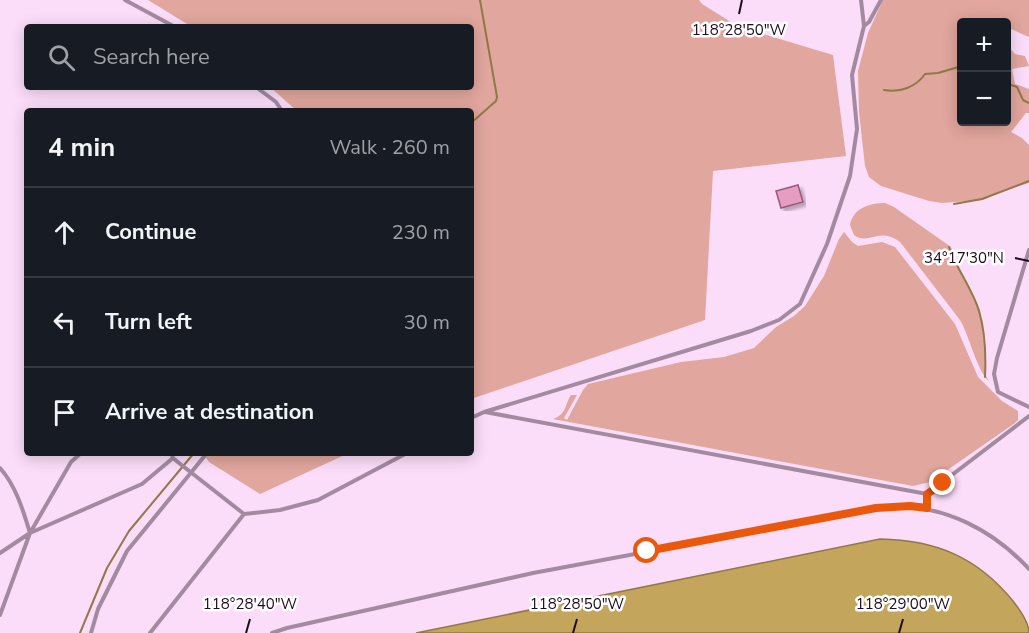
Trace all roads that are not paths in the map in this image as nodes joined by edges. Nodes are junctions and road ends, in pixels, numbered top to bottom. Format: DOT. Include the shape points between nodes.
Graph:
graph roads {
  1 [pos="125,0"];
  2 [pos="861,0"];
  3 [pos="881,0"];
  4 [pos="169,24"];
  5 [pos="864,26"];
  6 [pos="260,90"];
  7 [pos="280,108"];
  8 [pos="1029,250"];
  9 [pos="1029,407"];
  10 [pos="484,412"];
  11 [pos="1029,416"];
  12 [pos="474,417"];
  13 [pos="78,456"];
  14 [pos="171,456"];
  15 [pos="173,456"];
  16 [pos="204,456"];
  17 [pos="401,456"];
  18 [pos="0,468"];
  19 [pos="189,471"];
  20 [pos="927,494"];
  21 [pos="927,508"];
  22 [pos="244,514"];
  23 [pos="30,533"];
  24 [pos="0,553"];
  25 [pos="1029,569"];
  26 [pos="0,615"];
  27 [pos="91,633"];
  28 [pos="150,633"];
  29 [pos="272,633"];
  1 -- 4 [label="lane"];
  2 -- 5 [label="lane"];
  3 -- 5 [label="lane"];
  5 -- 10 [label="lane" via="852,75 857,129 850,176 827,244 800,304 779,320 751,331"];
  6 -- 7 [label="lane"];
  8 -- 9 [label="lane" via="994,374 998,392"];
  10 -- 12 [label="lane"];
  10 -- 20 [label="lane"];
  11 -- 20 [label="lane"];
  13 -- 23 [label="lane"];
  14 -- 23 [label="lane" via="142,484"];
  15 -- 19 [label="lane"];
  16 -- 19 [label="lane"];
  17 -- 22 [label="lane" via="318,500"];
  18 -- 23 [label="lane" via="19,499"];
  19 -- 22 [label="lane"];
  19 -- 27 [label="lane" via="126,551"];
  20 -- 21 [label="lane"];
  21 -- 25 [label="lane" via="980,529"];
  21 -- 29 [label="lane" via="876,508 647,551 522,575"];
  22 -- 28 [label="lane"];
  23 -- 24 [label="lane"];
  23 -- 26 [label="lane"];
}
